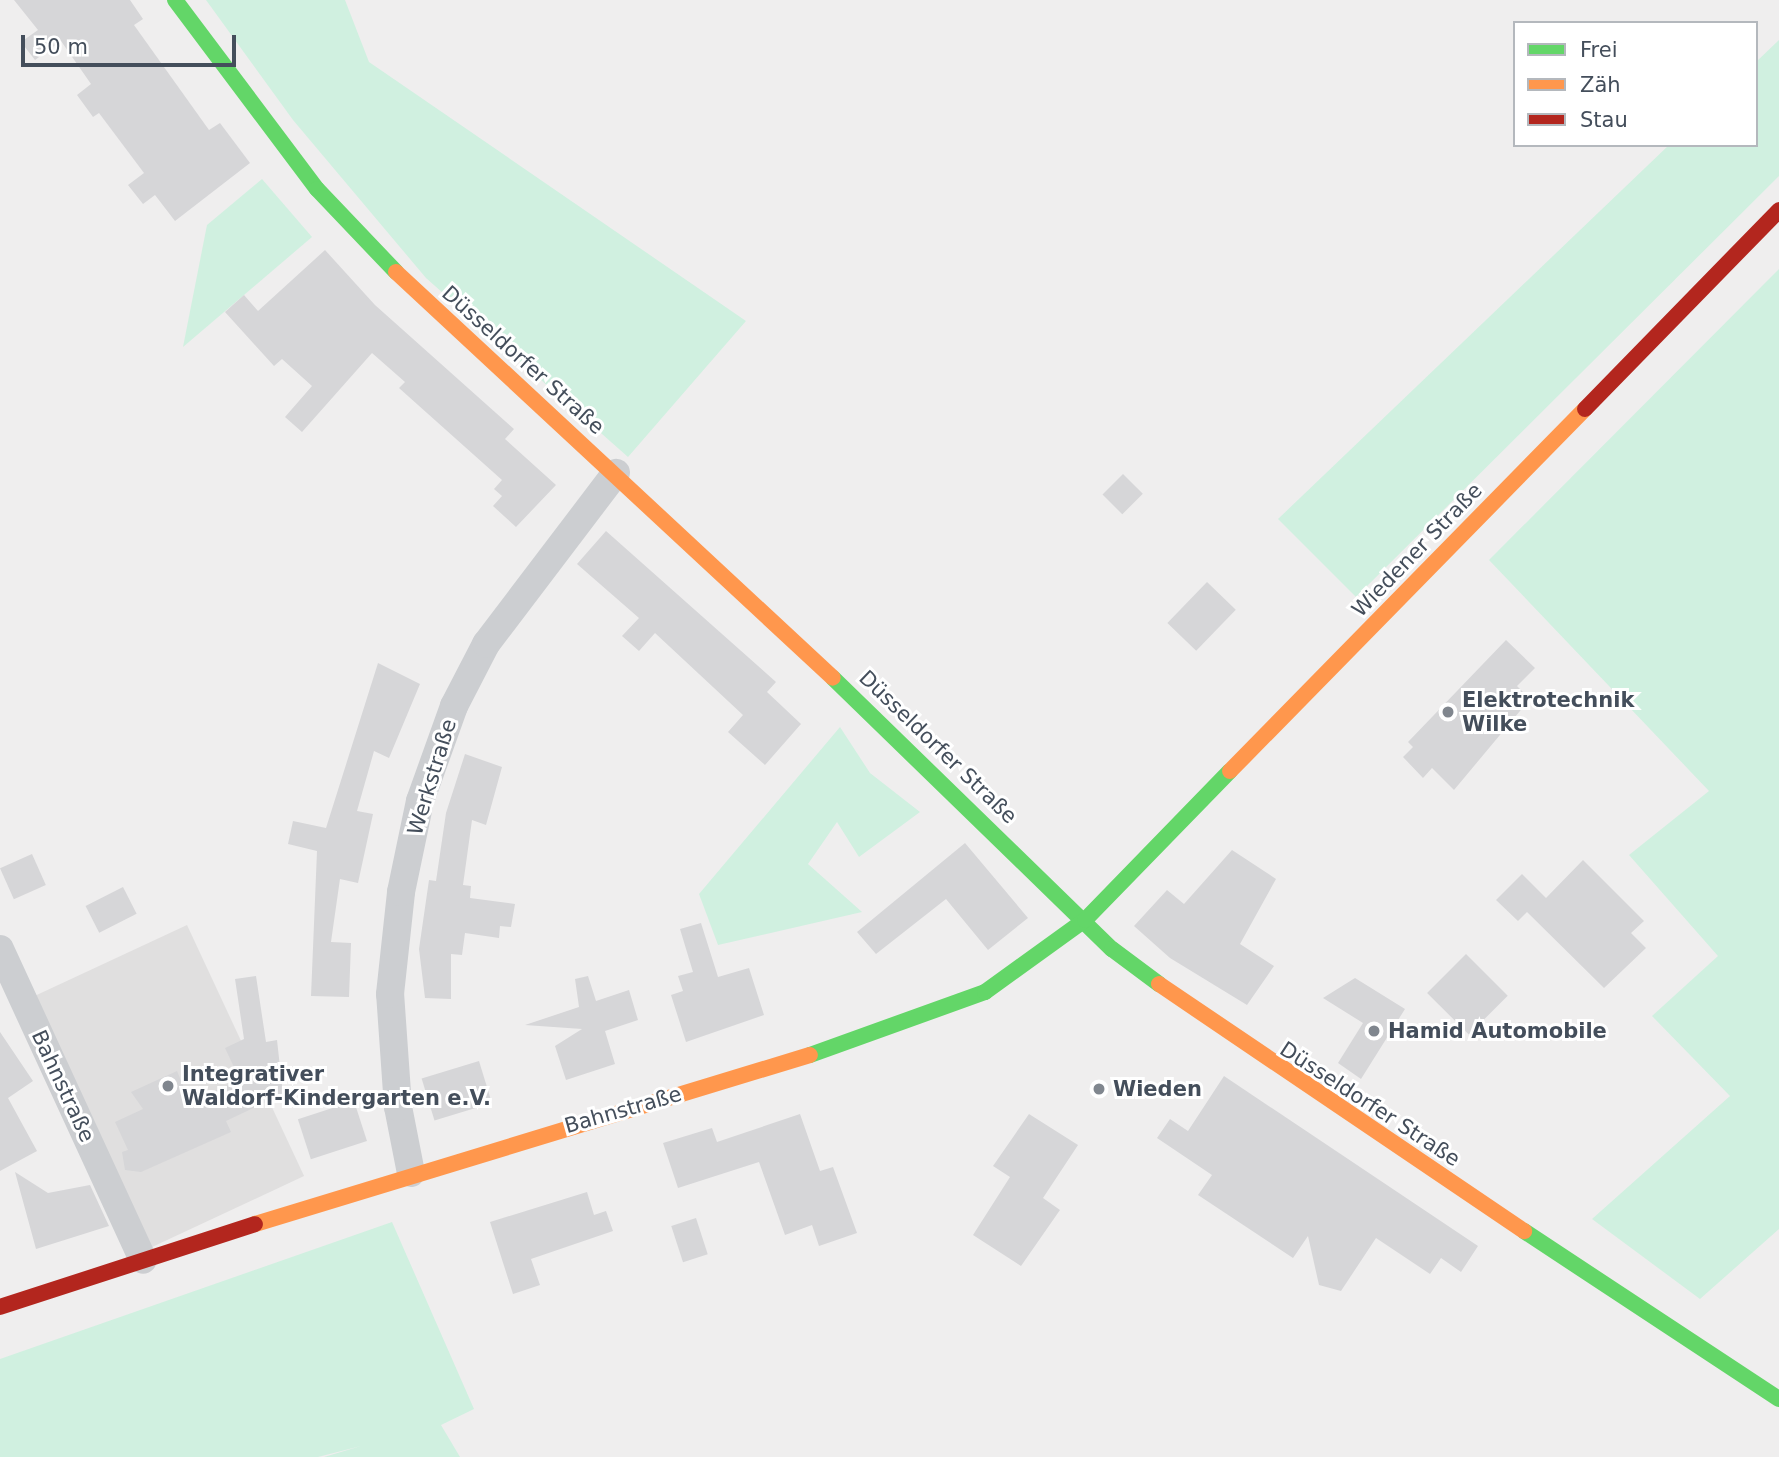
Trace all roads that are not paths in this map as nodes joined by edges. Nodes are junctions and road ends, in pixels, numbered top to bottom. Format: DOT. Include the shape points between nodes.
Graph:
graph roads {
  1 [pos="175,0"];
  2 [pos="1779,210"];
  3 [pos="616,473"];
  4 [pos="1084,920"];
  5 [pos="0,949"];
  6 [pos="411,1173"];
  7 [pos="142,1260"];
  8 [pos="0,1307"];
  9 [pos="1779,1399"];
  1 -- 3 [label="main road, Düsseldorfer Straße" via="317,189 412,288"];
  2 -- 4 [label="main road, Wiedener Straße"];
  3 -- 4 [label="main road, Düsseldorfer Straße" via="977,811"];
  3 -- 6 [label="street, Werkstraße" via="486,645 454,706 420,801 401,892 390,994 398,1107"];
  4 -- 6 [label="main road, Bahnstraße" via="985,992 884,1030"];
  4 -- 9 [label="main road, Düsseldorfer Straße" via="1153,985"];
  5 -- 7 [label="street, Bahnstraße"];
  6 -- 7 [label="main road, Bahnstraße"];
  7 -- 8 [label="main road, Bahnstraße"];
}
